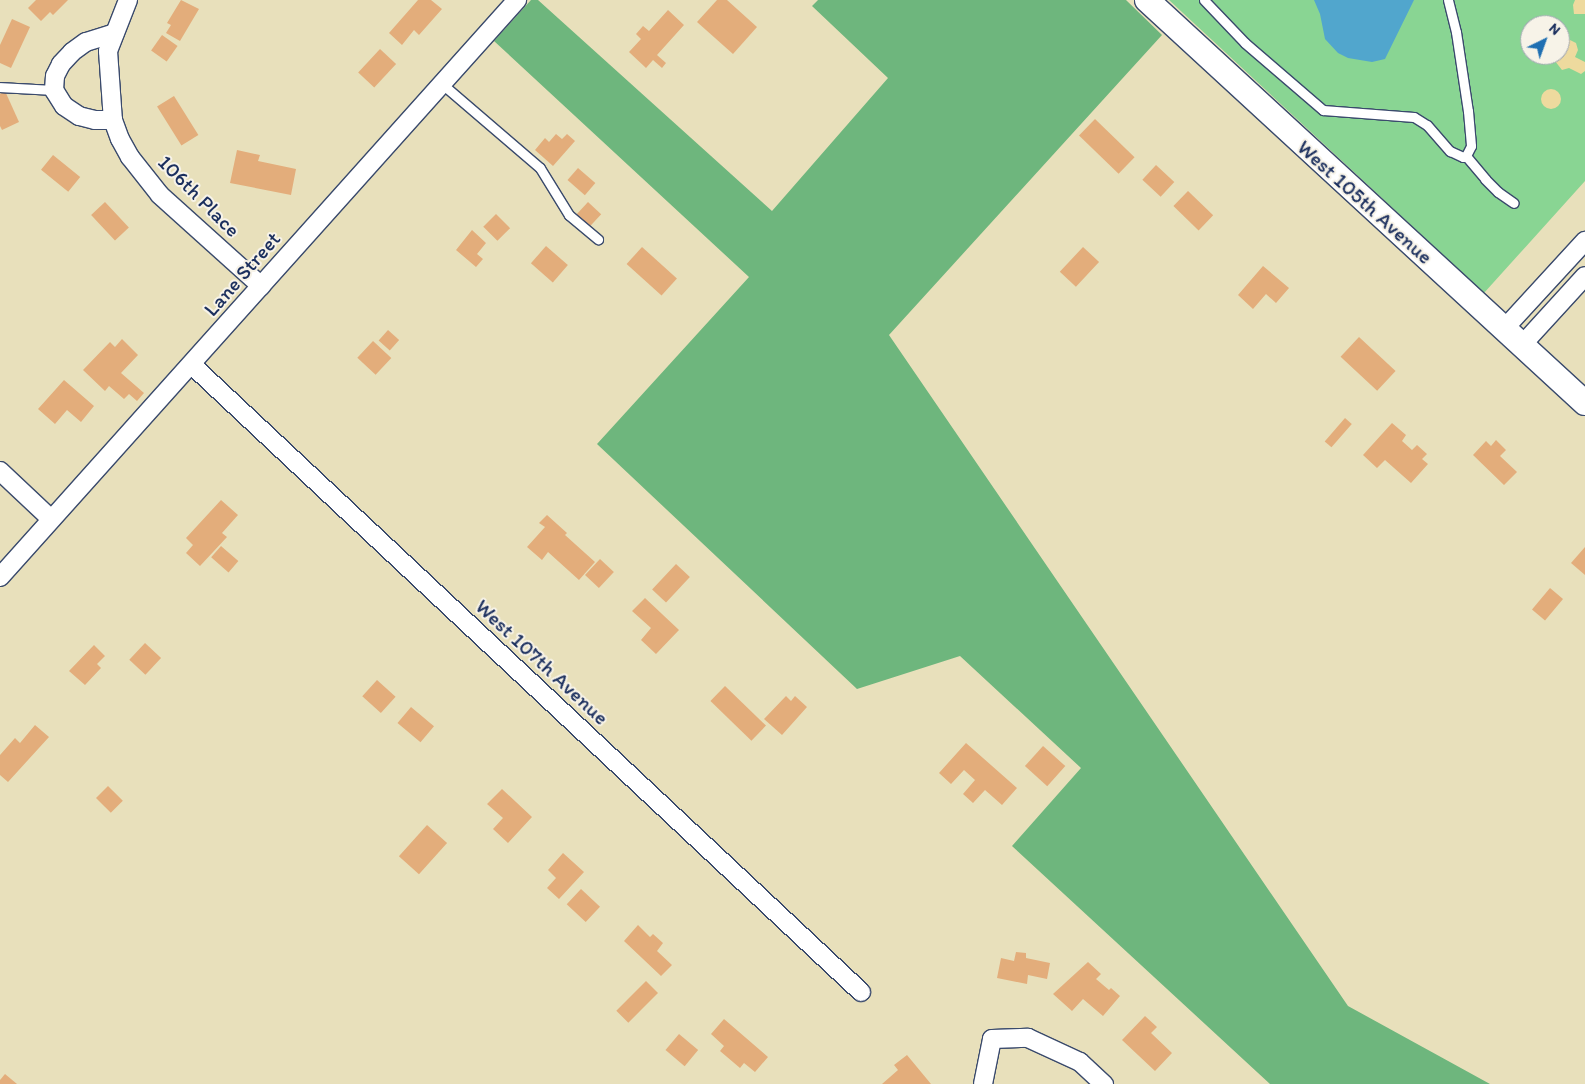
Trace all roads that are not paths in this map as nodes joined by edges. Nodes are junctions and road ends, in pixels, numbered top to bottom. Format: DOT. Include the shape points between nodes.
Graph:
graph roads {
  1 [pos="128,0"];
  2 [pos="517,0"];
  3 [pos="1147,0"];
  4 [pos="1204,0"];
  5 [pos="1448,0"];
  6 [pos="115,33"];
  7 [pos="441,82"];
  8 [pos="0,87"];
  9 [pos="54,90"];
  10 [pos="113,120"];
  11 [pos="1466,156"];
  12 [pos="1514,202"];
  13 [pos="598,240"];
  14 [pos="1585,241"];
  15 [pos="1585,276"];
  16 [pos="260,286"];
  17 [pos="1504,329"];
  18 [pos="1522,345"];
  19 [pos="192,365"];
  20 [pos="1585,403"];
  21 [pos="0,471"];
  22 [pos="52,519"];
  23 [pos="0,577"];
  24 [pos="861,992"];
  25 [pos="983,1084"];
  26 [pos="1104,1084"];
  1 -- 6 [label="street"];
  2 -- 7 [label="street, Lane Street"];
  3 -- 17 [label="street, West 105th Avenue"];
  4 -- 11 [label="lane" via="1245,43 1323,110 1414,118 1427,125 1450,151"];
  5 -- 11 [label="lane" via="1468,111 1471,146"];
  6 -- 9 [label="street" via="86,42 72,52 55,76"];
  6 -- 10 [label="street" via="108,51"];
  7 -- 13 [label="lane" via="540,168 569,215"];
  7 -- 16 [label="street, Lane Street"];
  8 -- 9 [label="lane"];
  9 -- 10 [label="street" via="64,106 79,116"];
  10 -- 16 [label="street, 106th Place" via="130,157 160,195"];
  11 -- 12 [label="lane" via="1498,192"];
  14 -- 17 [label="street"];
  15 -- 18 [label="street"];
  16 -- 19 [label="street, Lane Street"];
  17 -- 18 [label="street, West 105th Avenue"];
  18 -- 20 [label="street, West 105th Avenue"];
  19 -- 22 [label="street, Lane Street"];
  19 -- 24 [label="street, West 107th Avenue"];
  21 -- 22 [label="street"];
  22 -- 23 [label="street, Lane Street"];
  25 -- 26 [label="street" via="992,1039 1028,1038 1080,1062"];
}
